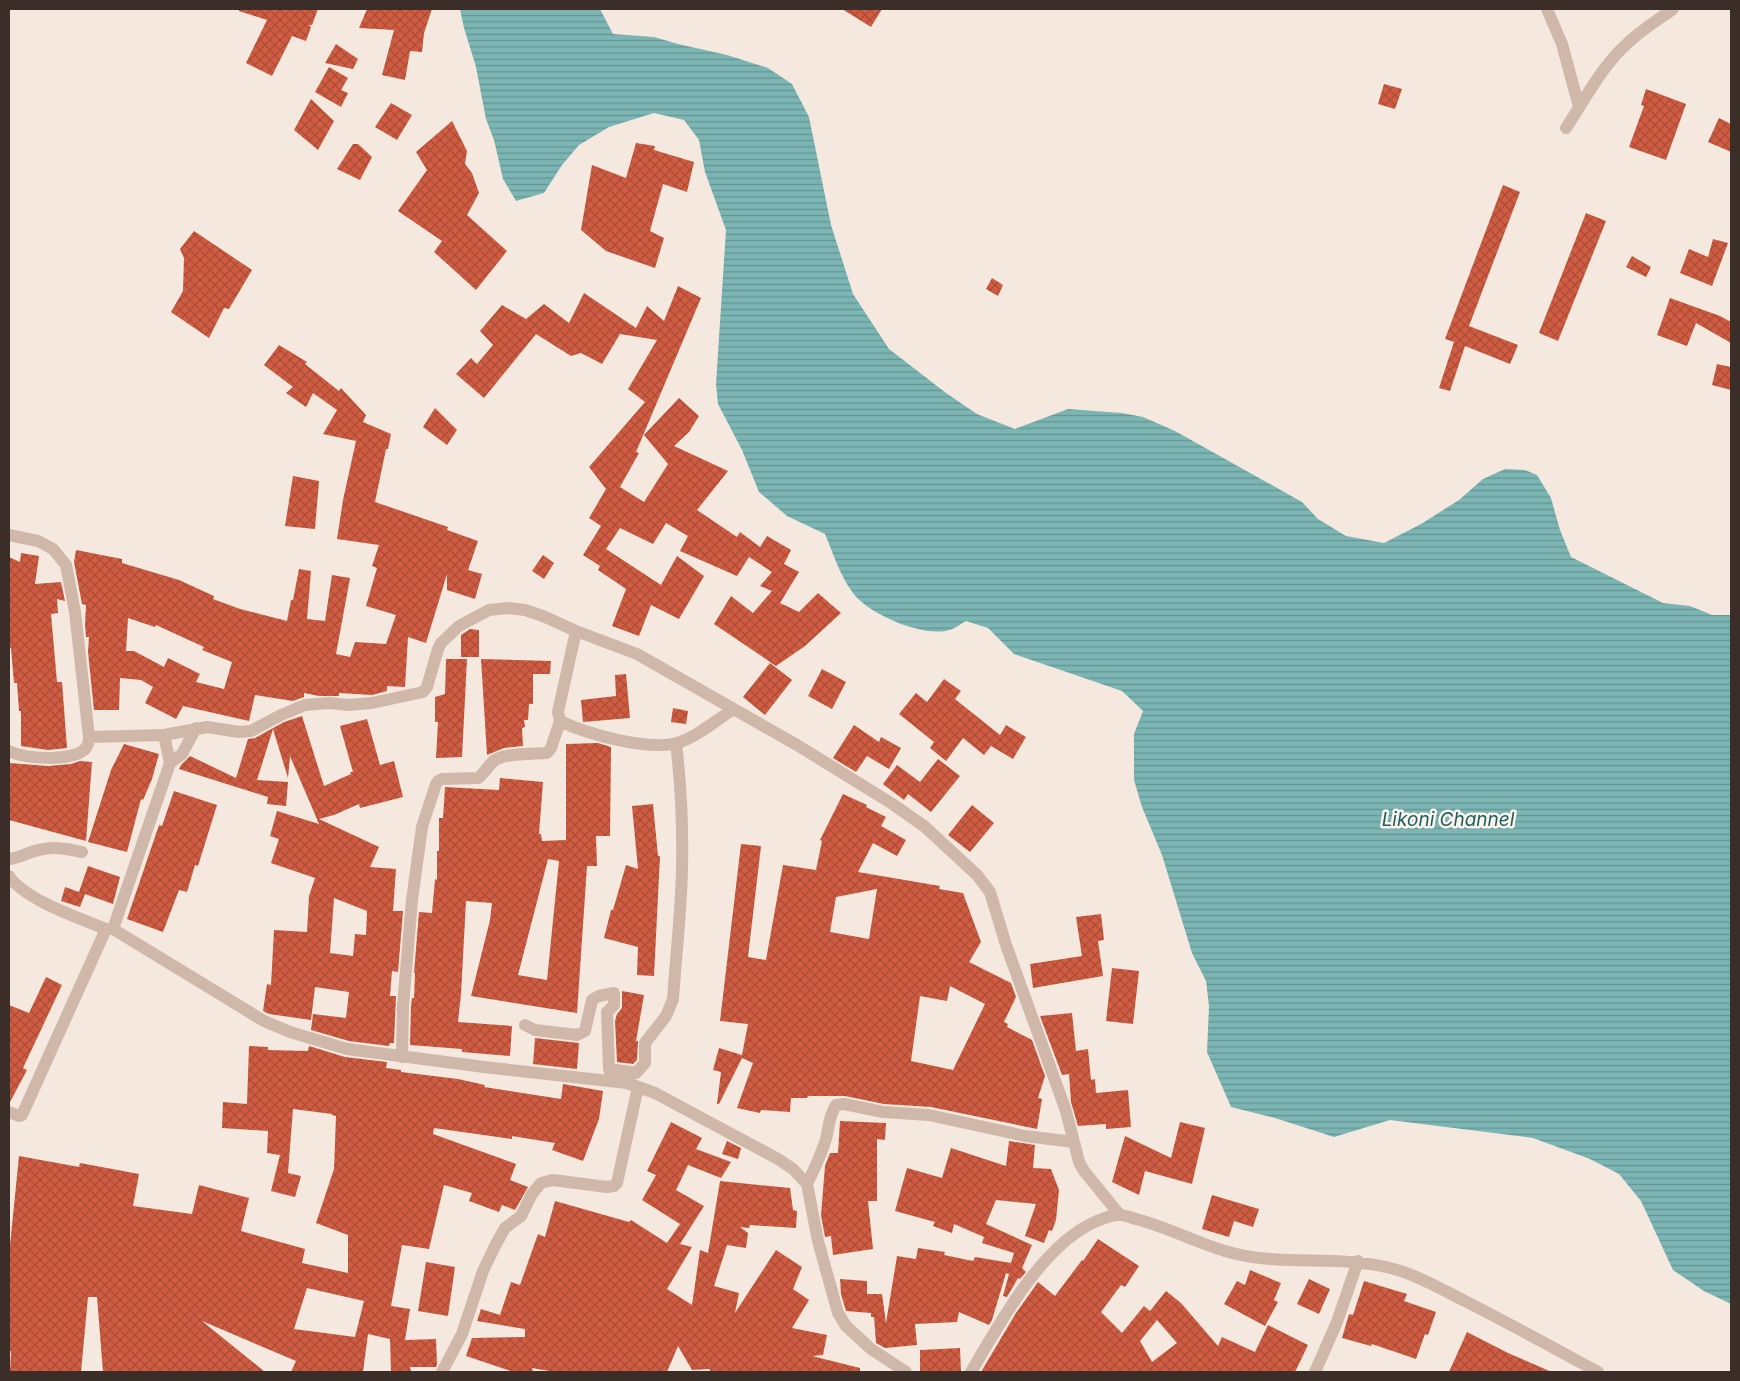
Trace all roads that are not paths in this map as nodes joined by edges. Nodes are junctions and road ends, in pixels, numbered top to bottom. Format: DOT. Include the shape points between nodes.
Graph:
graph roads {
  1 [pos="1547,9"];
  2 [pos="1674,9"];
  3 [pos="1579,108"];
  4 [pos="1566,128"];
  5 [pos="9,535"];
  6 [pos="576,631"];
  7 [pos="734,709"];
  8 [pos="560,721"];
  9 [pos="196,728"];
  10 [pos="164,734"];
  11 [pos="89,738"];
  12 [pos="676,743"];
  13 [pos="9,751"];
  14 [pos="170,763"];
  15 [pos="82,852"];
  16 [pos="9,859"];
  17 [pos="9,876"];
  18 [pos="110,929"];
  19 [pos="525,1025"];
  20 [pos="402,1057"];
  21 [pos="609,1069"];
  22 [pos="616,1082"];
  23 [pos="638,1087"];
  24 [pos="9,1112"];
  25 [pos="1074,1142"];
  26 [pos="807,1184"];
  27 [pos="1119,1214"];
  28 [pos="1358,1262"];
  29 [pos="442,1372"];
  30 [pos="906,1372"];
  31 [pos="971,1372"];
  32 [pos="1315,1372"];
  33 [pos="1598,1372"];
  1 -- 3 [label="street" via="1562,44"];
  2 -- 3 [label="street" via="1630,40 1593,84"];
  3 -- 4 [label="street"];
  5 -- 11 [label="street" via="38,540 53,549 66,566 76,612"];
  6 -- 7 [label="street" via="637,654"];
  6 -- 8 [label="street" via="558,712"];
  6 -- 9 [label="street" via="526,610 489,610 466,622 441,643 423,692 372,703 305,705 251,731"];
  7 -- 12 [label="street"];
  7 -- 25 [label="street" via="891,802 924,826 985,884 1066,1108"];
  8 -- 12 [label="street" via="643,745"];
  8 -- 20 [label="street" via="547,753 504,756 492,762 478,778 442,779 436,784 422,827 412,900"];
  9 -- 10 [label="street"];
  9 -- 14 [label="street" via="182,754"];
  10 -- 11 [label="street"];
  10 -- 14 [label="street"];
  11 -- 13 [label="street" via="85,749 59,758 18,756"];
  12 -- 21 [label="street" via="682,816 682,871 673,999 666,1016 645,1043 645,1063 636,1073"];
  14 -- 18 [label="street"];
  15 -- 16 [label="street" via="58,847"];
  17 -- 18 [label="street" via="23,891 57,909"];
  18 -- 20 [label="street" via="264,1022 347,1049"];
  18 -- 24 [label="street" via="22,1115"];
  19 -- 21 [label="street" via="535,1030 577,1035 585,1031 592,1000 614,993 614,1005 608,1012"];
  20 -- 22 [label="street"];
  21 -- 22 [label="street"];
  22 -- 23 [label="street"];
  23 -- 26 [label="street" via="778,1159"];
  23 -- 29 [label="street" via="617,1182 607,1187 553,1180 542,1183 532,1194 521,1216 505,1228 495,1246 462,1334"];
  25 -- 26 [label="street" via="1026,1136 928,1115 836,1105 831,1112 818,1162"];
  25 -- 27 [label="street" via="1084,1171"];
  26 -- 30 [label="street" via="818,1241 838,1313 846,1326 870,1349"];
  27 -- 28 [label="street" via="1254,1258"];
  27 -- 31 [label="street" via="1096,1221 1058,1246 1023,1288"];
  28 -- 32 [label="street"];
  28 -- 33 [label="street" via="1412,1274"];
}
